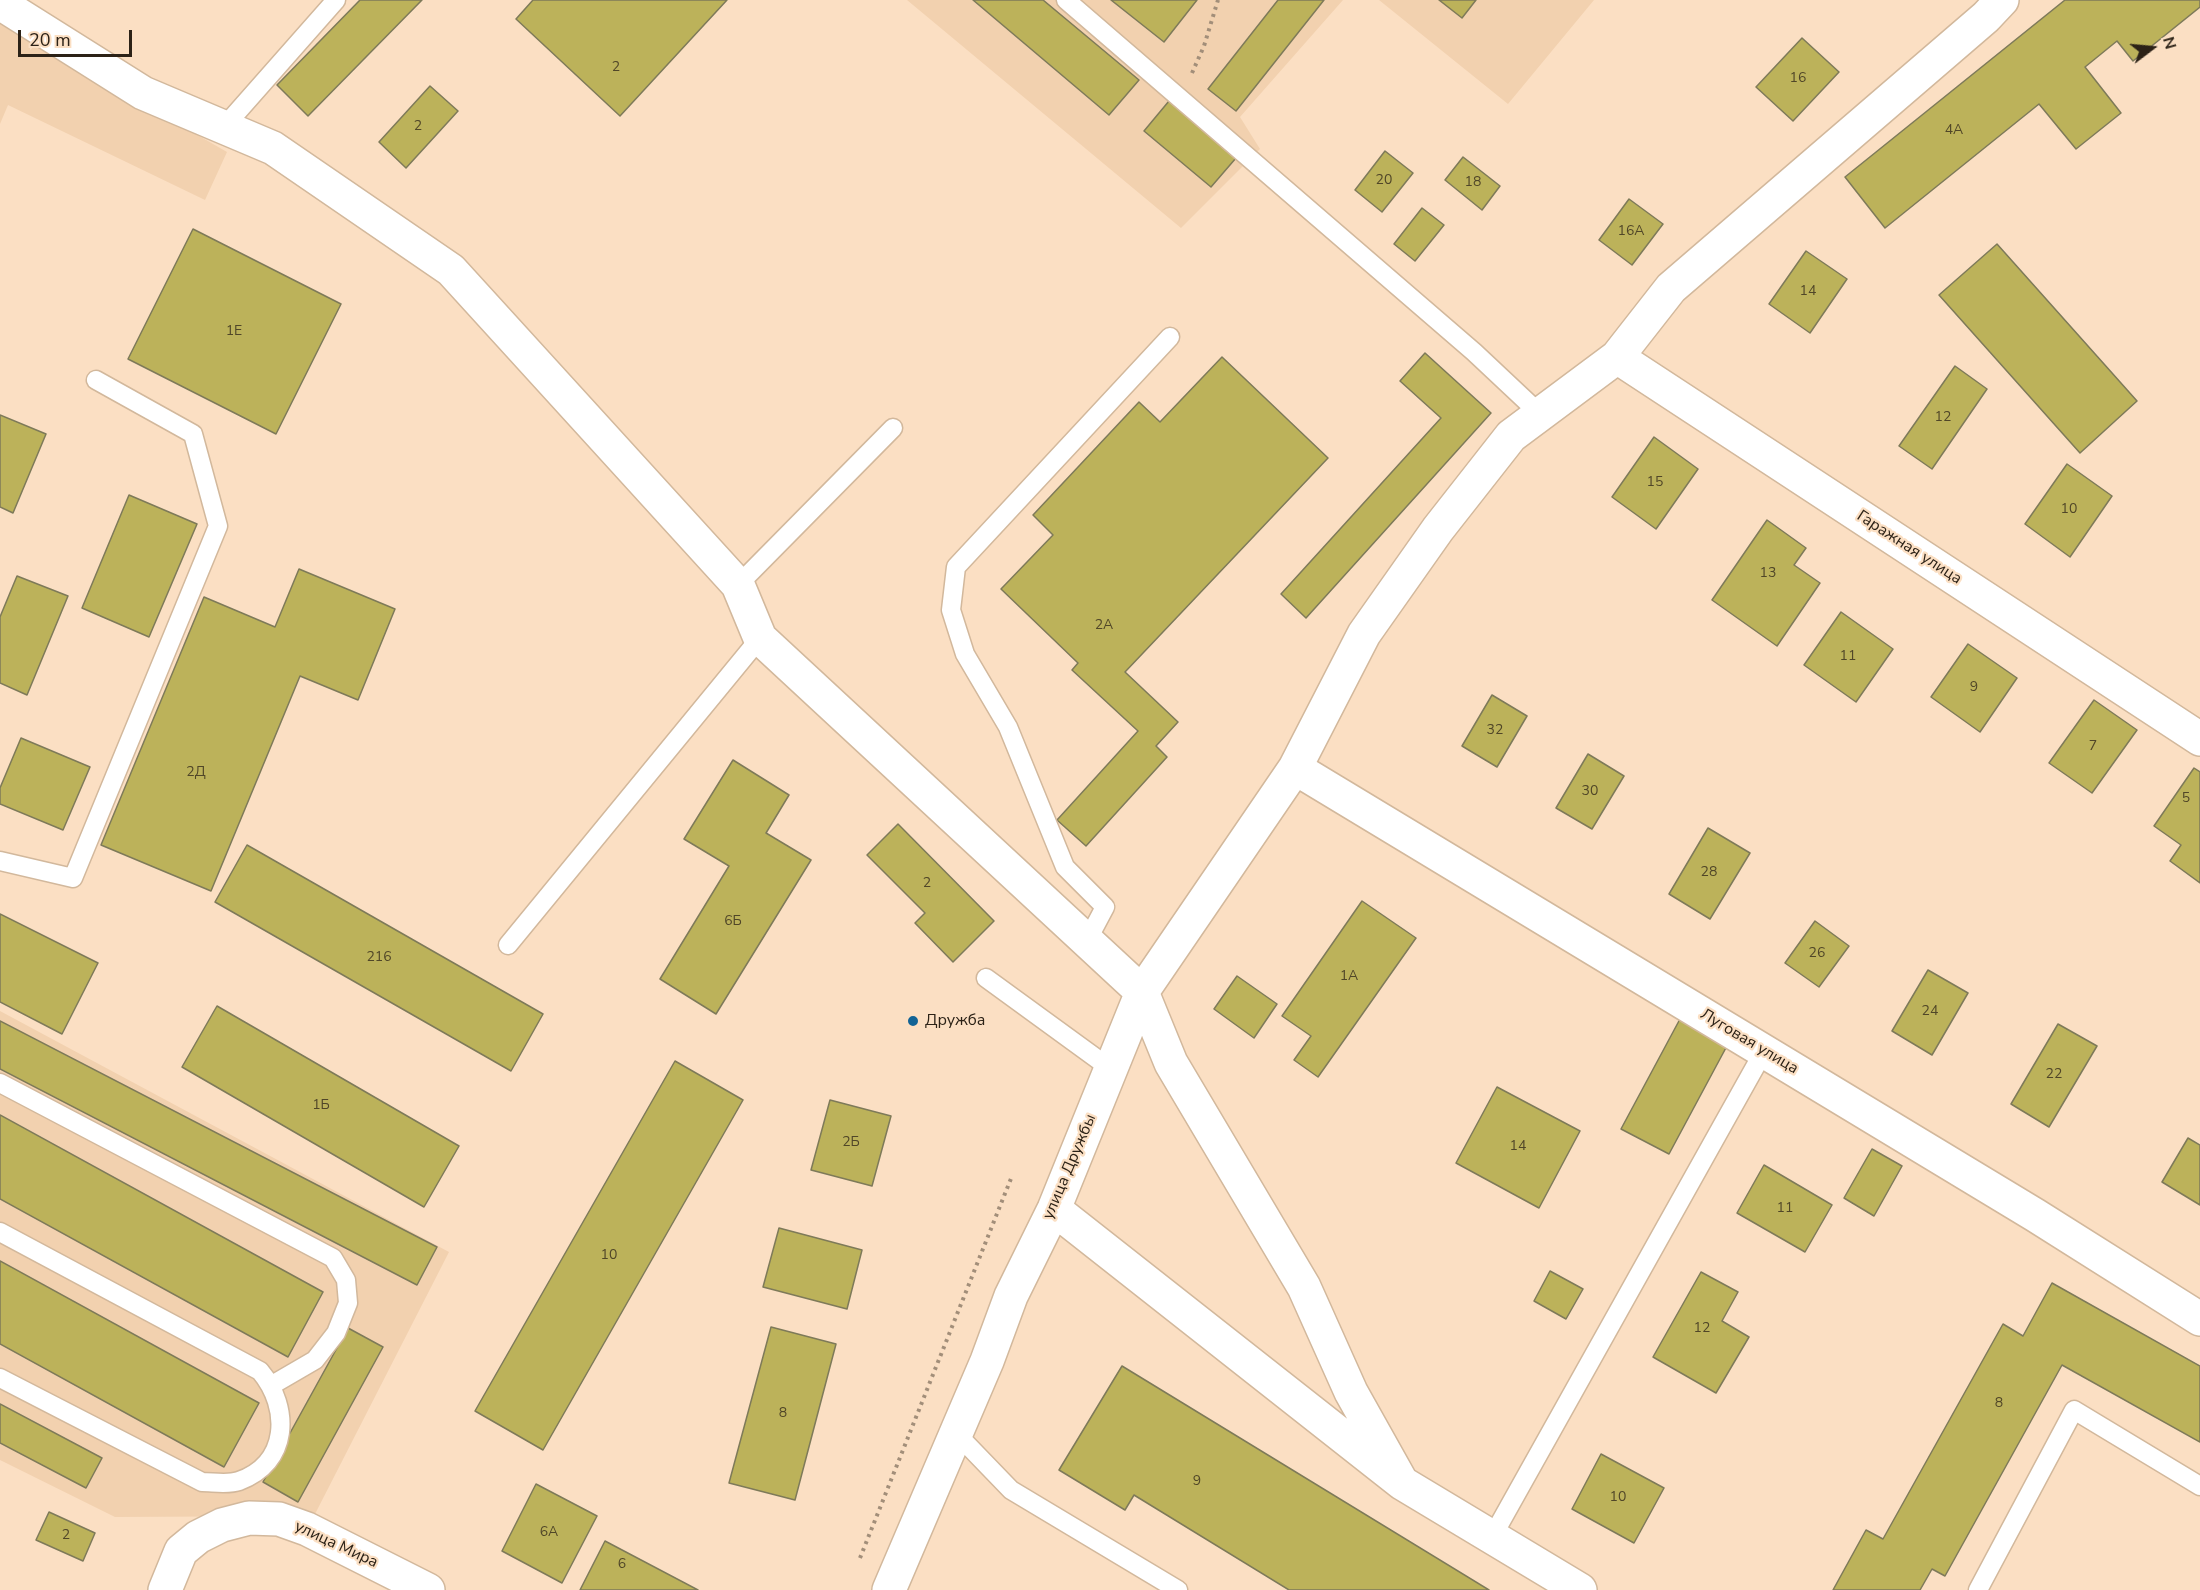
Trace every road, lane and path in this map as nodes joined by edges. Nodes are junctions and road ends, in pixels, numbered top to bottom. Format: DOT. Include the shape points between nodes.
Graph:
graph roads {
  1 [pos="336,0"];
  2 [pos="1066,0"];
  3 [pos="1218,0"];
  4 [pos="2002,0"];
  5 [pos="0,3"];
  6 [pos="1180,99"];
  7 [pos="224,127"];
  8 [pos="1170,337"];
  9 [pos="1617,357"];
  10 [pos="96,380"];
  11 [pos="1540,414"];
  12 [pos="893,428"];
  13 [pos="738,585"];
  14 [pos="760,638"];
  15 [pos="2200,739"];
  16 [pos="1295,768"];
  17 [pos="0,861"];
  18 [pos="1088,939"];
  19 [pos="508,945"];
  20 [pos="986,978"];
  21 [pos="1142,992"];
  22 [pos="1764,1051"];
  23 [pos="1111,1069"];
  24 [pos="0,1083"];
  25 [pos="1012,1176"];
  26 [pos="1054,1209"];
  27 [pos="0,1232"];
  28 [pos="2200,1319"];
  29 [pos="0,1378"];
  30 [pos="272,1385"];
  31 [pos="955,1432"];
  32 [pos="1402,1483"];
  33 [pos="2200,1486"];
  34 [pos="1491,1539"];
  35 [pos="856,1568"];
  36 [pos="165,1590"];
  37 [pos="428,1590"];
  38 [pos="889,1590"];
  39 [pos="1178,1590"];
  40 [pos="1580,1590"];
  41 [pos="1978,1590"];
  1 -- 7 [label="lane"];
  2 -- 6 [label="lane"];
  3 -- 6 [label="path" via="1204,45"];
  4 -- 9 [label="street, улица Дружбы" via="1671,288"];
  5 -- 7 [label="street" via="143,93"];
  6 -- 11 [label="lane"];
  7 -- 13 [label="street" via="273,148 451,270"];
  8 -- 18 [label="lane" via="956,567 951,610 965,654 1008,727 1065,867 1105,907"];
  9 -- 11 [label="street, улица Дружбы"];
  9 -- 15 [label="street, Гаражная улица"];
  10 -- 17 [label="lane" via="193,434 218,526 73,878"];
  11 -- 16 [label="street, улица Дружбы" via="1512,436 1438,529 1364,634"];
  12 -- 13 [label="lane"];
  13 -- 14 [label="street"];
  14 -- 18 [label="street"];
  14 -- 19 [label="lane"];
  16 -- 21 [label="street, улица Дружбы"];
  16 -- 22 [label="street, Луговая улица"];
  18 -- 21 [label="street"];
  20 -- 23 [label="lane"];
  21 -- 23 [label="street, улица Дружбы"];
  21 -- 32 [label="street" via="1171,1063 1304,1287 1350,1392"];
  22 -- 28 [label="street, Луговая улица"];
  22 -- 34 [label="lane"];
  23 -- 26 [label="street, улица Дружбы"];
  24 -- 30 [label="lane" via="333,1258 346,1280 348,1303 336,1333 315,1360"];
  25 -- 35 [label="path"];
  26 -- 31 [label="street, улица Дружбы" via="1011,1296"];
  26 -- 32 [label="street"];
  27 -- 30 [label="lane" via="260,1371"];
  29 -- 30 [label="lane" via="202,1482 237,1482 259,1470 280,1441 282,1410"];
  31 -- 38 [label="street, улица Дружбы"];
  31 -- 39 [label="lane" via="1011,1490"];
  32 -- 34 [label="street"];
  33 -- 41 [label="lane" via="2074,1410"];
  34 -- 40 [label="street"];
  36 -- 37 [label="street, улица Мира" via="182,1551 198,1537 249,1518 279,1520 307,1529"];
}
